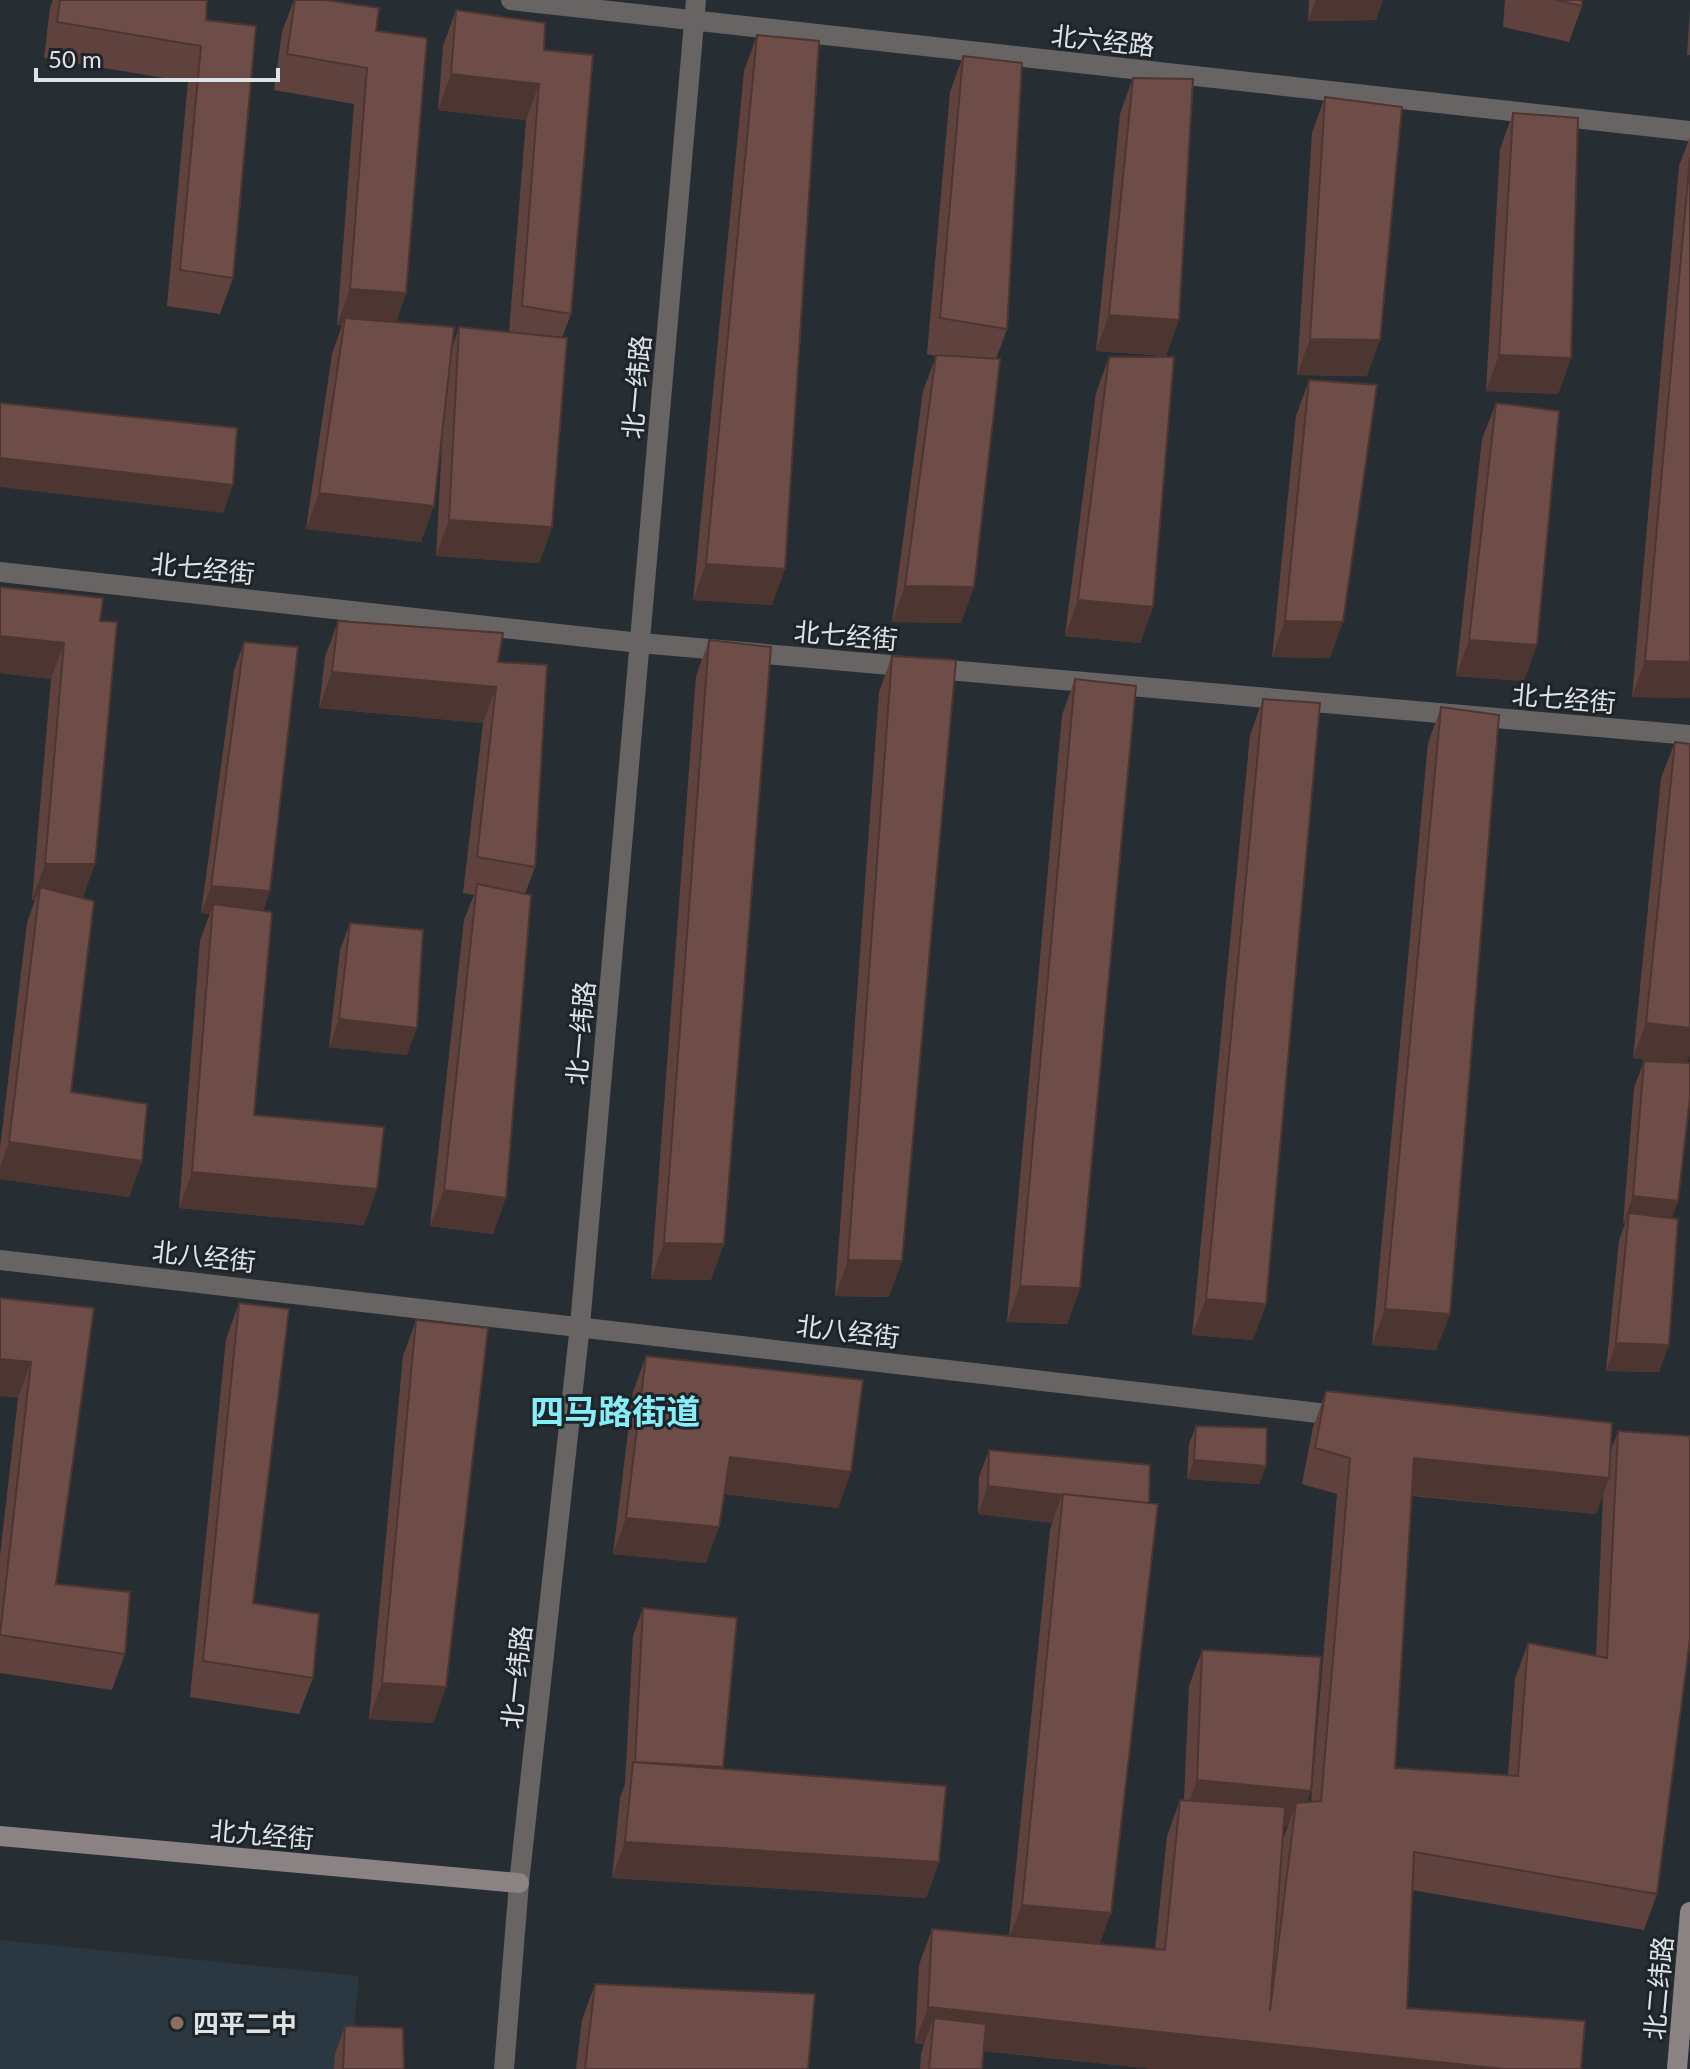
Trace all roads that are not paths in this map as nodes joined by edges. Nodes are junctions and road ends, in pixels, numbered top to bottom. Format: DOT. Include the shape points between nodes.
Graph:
graph roads {
  1 [pos="511,0"];
  2 [pos="695,10"];
  3 [pos="1690,131"];
  4 [pos="0,572"];
  5 [pos="640,643"];
  6 [pos="1690,735"];
  7 [pos="0,1260"];
  8 [pos="580,1325"];
  9 [pos="1357,1418"];
  10 [pos="0,1836"];
  11 [pos="519,1883"];
  12 [pos="1690,1912"];
  13 [pos="504,2069"];
  14 [pos="1677,2069"];
  1 -- 2 [label="street, 北六经路"];
  2 -- 3 [label="street, 北六经路"];
  2 -- 5 [label="street, 北一纬路"];
  4 -- 5 [label="street, 北七经街"];
  5 -- 6 [label="street, 北七经街"];
  5 -- 8 [label="street, 北一纬路"];
  7 -- 8 [label="street, 北八经街"];
  8 -- 9 [label="street, 北八经街"];
  8 -- 11 [label="street, 北一纬路"];
  10 -- 11 [label="street, 北九经街"];
  11 -- 13 [label="street, 北一纬路"];
  12 -- 14 [label="street, 北二纬路"];
}
